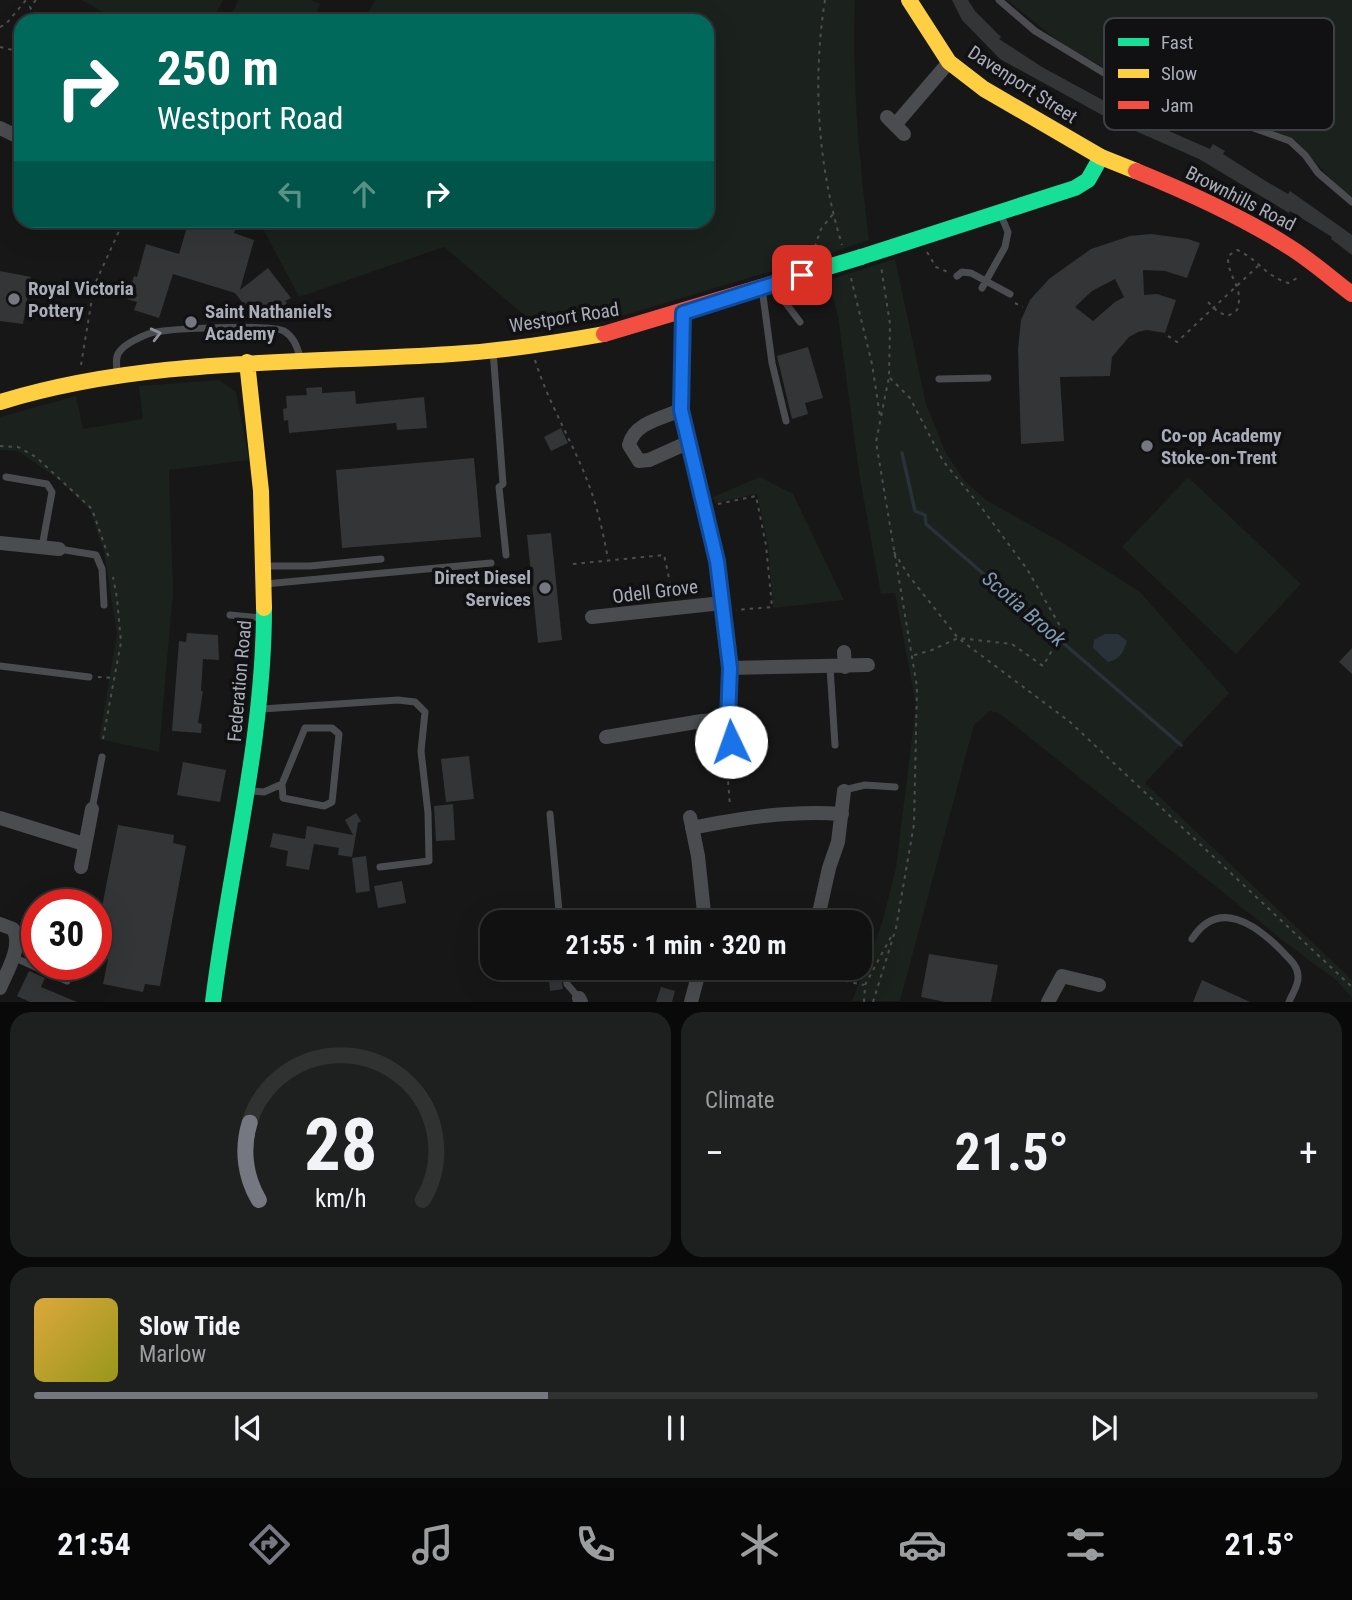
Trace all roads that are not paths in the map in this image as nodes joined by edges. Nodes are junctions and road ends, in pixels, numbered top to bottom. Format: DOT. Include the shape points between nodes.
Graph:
graph roads {
  1 [pos="909,0"];
  2 [pos="999,0"];
  3 [pos="949,61"];
  4 [pos="1104,73"];
  5 [pos="895,125"];
  6 [pos="1259,130"];
  7 [pos="1101,157"];
  8 [pos="1352,202"];
  9 [pos="1000,212"];
  10 [pos="957,276"];
  11 [pos="984,284"];
  12 [pos="768,285"];
  13 [pos="1010,294"];
  14 [pos="1352,294"];
  15 [pos="683,313"];
  16 [pos="800,322"];
  17 [pos="493,349"];
  18 [pos="300,360"];
  19 [pos="247,362"];
  20 [pos="118,378"];
  21 [pos="988,378"];
  22 [pos="939,379"];
  23 [pos="0,402"];
  24 [pos="681,410"];
  25 [pos="786,421"];
  26 [pos="687,443"];
  27 [pos="6,477"];
  28 [pos="0,543"];
  29 [pos="42,547"];
  30 [pos="59,549"];
  31 [pos="506,555"];
  32 [pos="380,559"];
  33 [pos="491,563"];
  34 [pos="265,566"];
  35 [pos="265,584"];
  36 [pos="104,606"];
  37 [pos="722,607"];
  38 [pos="230,615"];
  39 [pos="592,617"];
  40 [pos="266,619"];
  41 [pos="868,665"];
  42 [pos="0,666"];
  43 [pos="830,667"];
  44 [pos="730,668"];
  45 [pos="89,677"];
  46 [pos="259,709"];
  47 [pos="728,719"];
  48 [pos="605,737"];
  49 [pos="731,742"];
  50 [pos="835,745"];
  51 [pos="102,757"];
  52 [pos="282,785"];
  53 [pos="895,787"];
  54 [pos="844,791"];
  55 [pos="256,792"];
  56 [pos="283,798"];
  57 [pos="92,809"];
  58 [pos="550,814"];
  59 [pos="842,814"];
  60 [pos="0,818"];
  61 [pos="84,844"];
  62 [pos="81,867"];
  63 [pos="380,867"];
  64 [pos="560,910"];
  65 [pos="703,910"];
  66 [pos="820,910"];
  67 [pos="0,924"];
  68 [pos="1192,939"];
  69 [pos="12,957"];
  70 [pos="566,980"];
  71 [pos="697,980"];
  72 [pos="67,981"];
  73 [pos="1100,985"];
  74 [pos="0,988"];
  75 [pos="580,1000"];
  76 [pos="213,1002"];
  77 [pos="691,1002"];
  78 [pos="1048,1002"];
  79 [pos="1289,1002"];
  1 -- 3 [label="street, Davenport Street"];
  2 -- 4 [label="lane" via="1035,31"];
  3 -- 5 [label="street"];
  3 -- 7 [label="street, Davenport Street" via="984,89"];
  6 -- 8 [label="lane" via="1290,141"];
  7 -- 9 [label="street, Westport Road" via="1088,180 1075,188"];
  7 -- 14 [label="street, Brownhills Road" via="1242,219"];
  9 -- 11 [label="lane" via="1008,232 1005,247"];
  9 -- 12 [label="street, Westport Road, bridge"];
  10 -- 11 [label="lane" via="971,273"];
  11 -- 13 [label="lane"];
  12 -- 15 [label="street, Westport Road"];
  12 -- 16 [label="lane"];
  12 -- 25 [label="lane" via="772,363"];
  15 -- 17 [label="street, Westport Road" via="620,331"];
  15 -- 24 [label="street"];
  17 -- 18 [label="street, Westport Road"];
  17 -- 31 [label="lane"];
  18 -- 19 [label="street, Westport Road"];
  20 -- 18 [label="lane, one-way" via="119,351 149,334 165,331 280,330 294,340"];
  19 -- 20 [label="street, Westport Road"];
  19 -- 34 [label="street, Federation Road" via="258,438"];
  20 -- 23 [label="street, Westport Road" via="46,388"];
  21 -- 22 [label="lane"];
  24 -- 26 [label="street"];
  24 -- 26 [label="street" via="638,429 629,445 639,461"];
  26 -- 37 [label="street" via="717,561"];
  27 -- 29 [label="lane" via="51,487"];
  28 -- 29 [label="street"];
  29 -- 30 [label="street"];
  30 -- 36 [label="lane" via="96,555 102,569"];
  32 -- 34 [label="lane"];
  33 -- 35 [label="lane"];
  34 -- 35 [label="street, Federation Road"];
  35 -- 40 [label="street, Federation Road"];
  37 -- 39 [label="street, Odell Grove" via="675,607"];
  37 -- 44 [label="street"];
  38 -- 40 [label="lane"];
  40 -- 46 [label="street, Federation Road"];
  41 -- 43 [label="street" via="845,659"];
  42 -- 45 [label="lane"];
  43 -- 44 [label="street"];
  43 -- 50 [label="lane"];
  44 -- 47 [label="street"];
  46 -- 55 [label="street, Federation Road"];
  46 -- 63 [label="lane" via="398,700 415,702 425,712 421,751 429,861"];
  47 -- 48 [label="street"];
  47 -- 49 [label="street"];
  51 -- 57 [label="lane"];
  52 -- 55 [label="lane"];
  52 -- 56 [label="lane"];
  52 -- 56 [label="lane" via="305,728 332,728 339,734 331,803 324,806"];
  53 -- 54 [label="lane" via="865,785"];
  54 -- 59 [label="street"];
  55 -- 56 [label="lane"];
  55 -- 76 [label="street, Federation Road" via="225,908"];
  57 -- 61 [label="street"];
  58 -- 64 [label="lane"];
  59 -- 65 [label="street" via="807,811 691,823"];
  59 -- 66 [label="street"];
  60 -- 61 [label="street"];
  61 -- 62 [label="street"];
  67 -- 69 [label="street" via="17,936"];
  68 -- 79 [label="lane" via="1202,925 1215,919 1244,921 1294,964 1298,983"];
  69 -- 72 [label="lane"];
  69 -- 74 [label="street"];
  70 -- 75 [label="lane"];
  71 -- 77 [label="street"];
  73 -- 78 [label="street" via="1062,976"];
}
